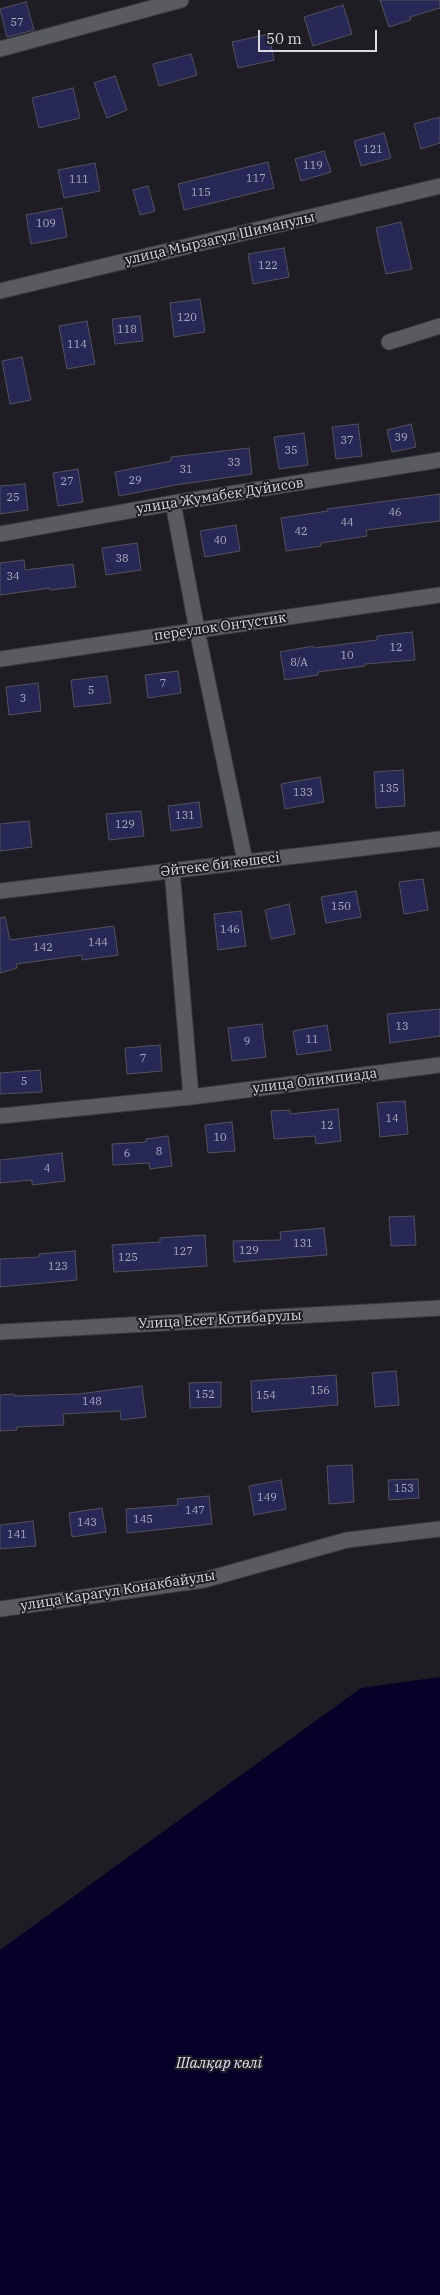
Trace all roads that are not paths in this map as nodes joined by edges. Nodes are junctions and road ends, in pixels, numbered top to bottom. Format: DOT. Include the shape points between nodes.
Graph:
graph roads {
  1 [pos="181,0"];
  2 [pos="0,49"];
  3 [pos="440,186"];
  4 [pos="0,291"];
  5 [pos="440,326"];
  6 [pos="389,342"];
  7 [pos="440,460"];
  8 [pos="173,503"];
  9 [pos="0,534"];
  10 [pos="440,595"];
  11 [pos="197,630"];
  12 [pos="0,659"];
  13 [pos="440,839"];
  14 [pos="246,861"];
  15 [pos="172,870"];
  16 [pos="0,891"];
  17 [pos="440,1065"];
  18 [pos="191,1097"];
  19 [pos="0,1116"];
  20 [pos="440,1308"];
  21 [pos="0,1332"];
  22 [pos="440,1529"];
  23 [pos="0,1609"];
  1 -- 2 [label="street"];
  3 -- 4 [label="street, улица Мырзагул Шиманулы"];
  5 -- 6 [label="street"];
  7 -- 8 [label="street, улица Жумабек Дуйисов"];
  8 -- 9 [label="street, улица Жумабек Дуйисов"];
  8 -- 11 [label="street"];
  10 -- 11 [label="street, переулок Онтустик"];
  11 -- 12 [label="street, переулок Онтустик"];
  11 -- 14 [label="street"];
  13 -- 14 [label="street, Әйтеке би көшесі"];
  14 -- 15 [label="street, Әйтеке би көшесі"];
  15 -- 16 [label="street, Әйтеке би көшесі"];
  15 -- 18 [label="street"];
  17 -- 18 [label="street, улица Олимпиада"];
  18 -- 19 [label="street, улица Олимпиада"];
  20 -- 21 [label="street, Улица Есет Котибарулы"];
  22 -- 23 [label="street, улица Карагул Конакбайулы" via="347,1540 204,1580"];
}
